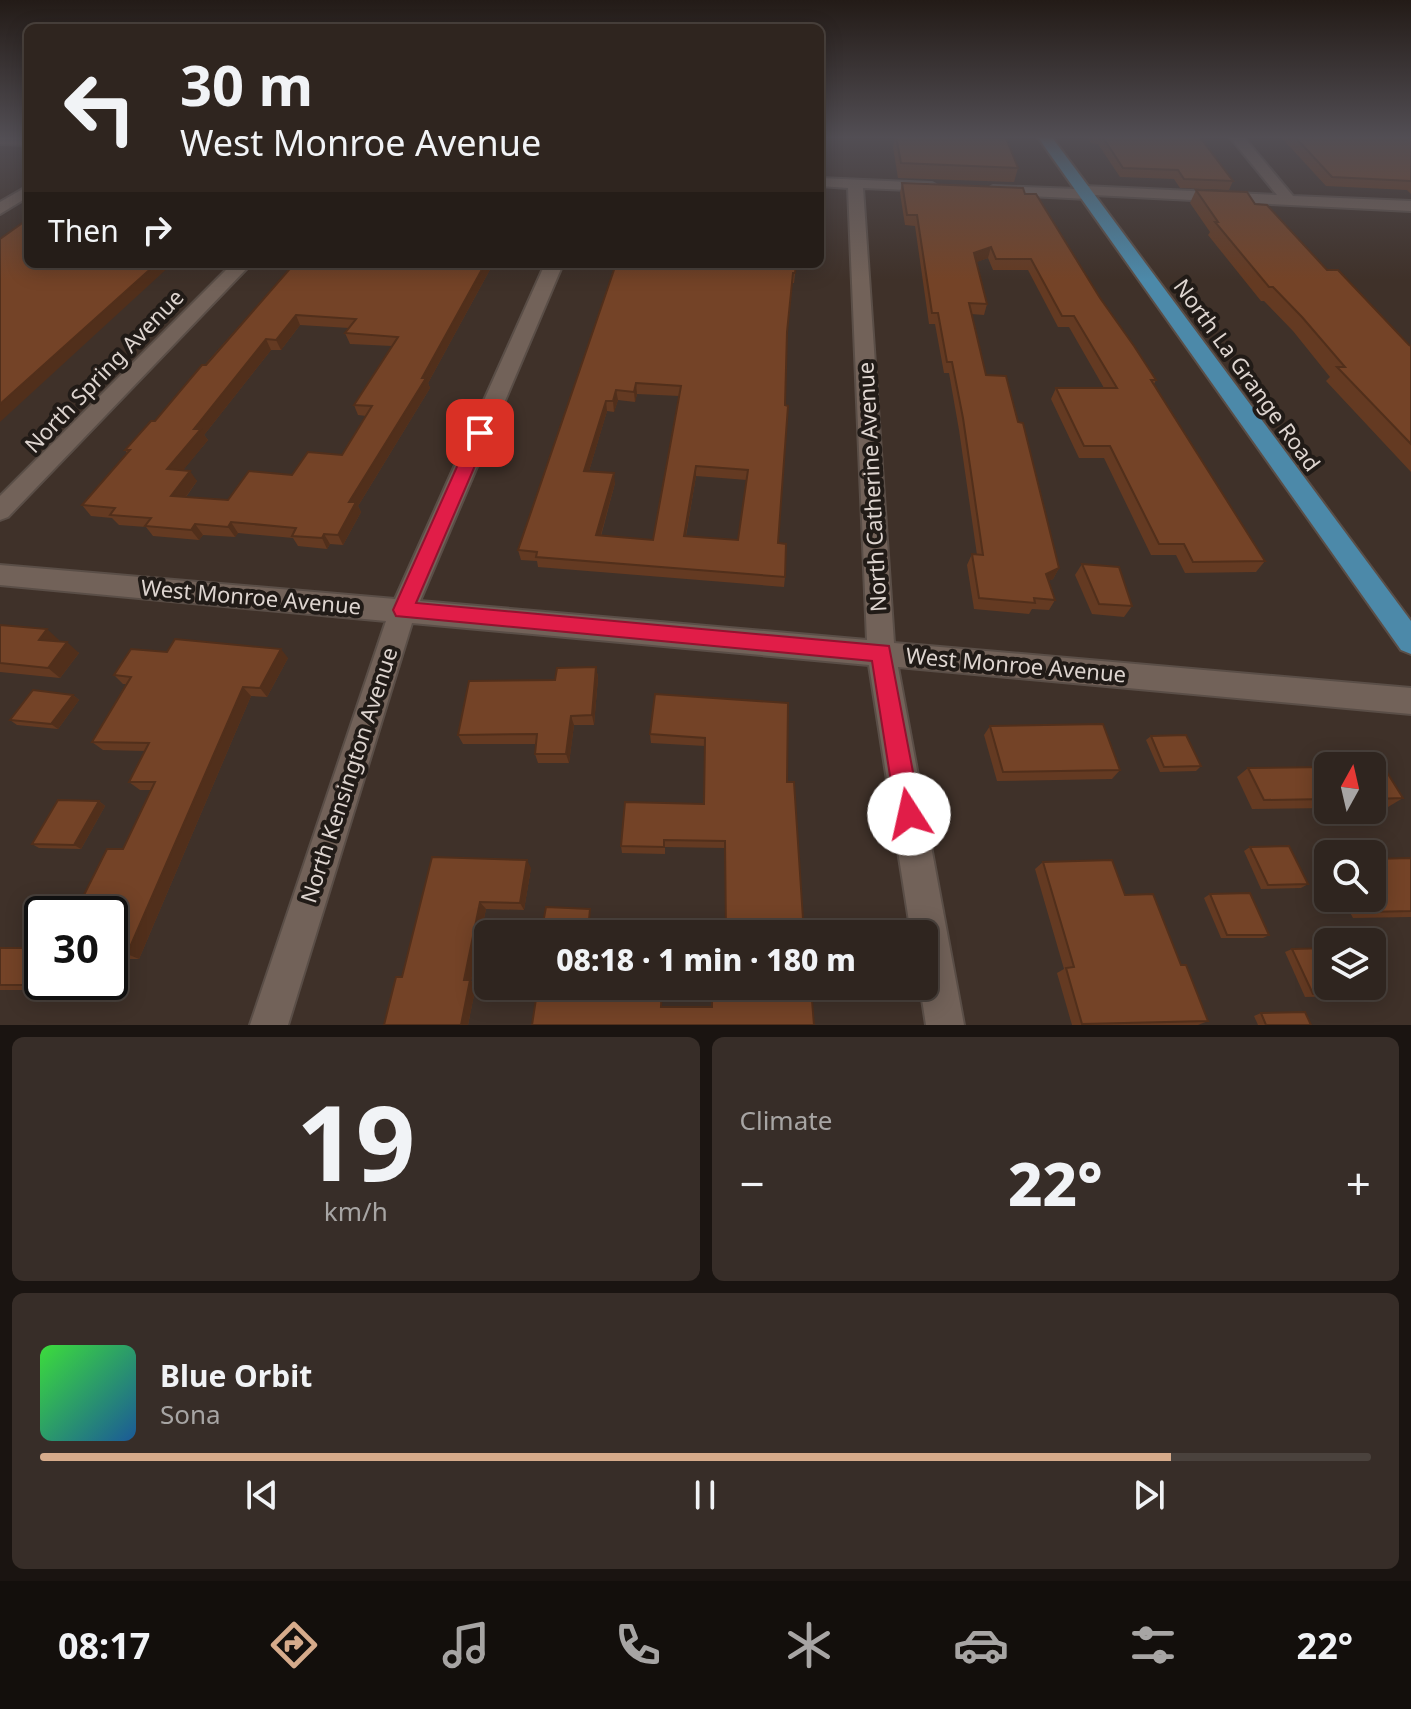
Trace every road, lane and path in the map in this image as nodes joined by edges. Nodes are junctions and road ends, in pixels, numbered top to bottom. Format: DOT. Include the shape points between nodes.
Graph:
graph roads {
  1 [pos="855,183"];
  2 [pos="871,184"];
  3 [pos="1079,184"];
  4 [pos="1276,184"];
  5 [pos="948,188"];
  6 [pos="979,189"];
  7 [pos="1085,192"];
  8 [pos="24,193"];
  9 [pos="1289,200"];
  10 [pos="1411,206"];
  11 [pos="0,209"];
  12 [pos="238,268"];
  13 [pos="552,268"];
  14 [pos="0,511"];
  15 [pos="0,575"];
  16 [pos="403,610"];
  17 [pos="1411,642"];
  18 [pos="881,652"];
  19 [pos="1411,701"];
  20 [pos="269,1025"];
  21 [pos="945,1025"];
  1 -- 18 [label="street, North Catherine Avenue"];
  2 -- 5 [label="street"];
  3 -- 7 [label="main road, North La Grange Road"];
  4 -- 9 [label="street"];
  6 -- 7 [label="street"];
  7 -- 9 [label="street"];
  7 -- 17 [label="main road, North La Grange Road"];
  8 -- 11 [label="street"];
  9 -- 10 [label="street"];
  12 -- 14 [label="street, North Spring Avenue"];
  13 -- 16 [label="street, North Kensington Avenue"];
  15 -- 16 [label="street, West Monroe Avenue"];
  16 -- 18 [label="street, West Monroe Avenue"];
  16 -- 20 [label="street, North Kensington Avenue"];
  18 -- 19 [label="street, West Monroe Avenue"];
  18 -- 21 [label="street, North Catherine Avenue"];
}
